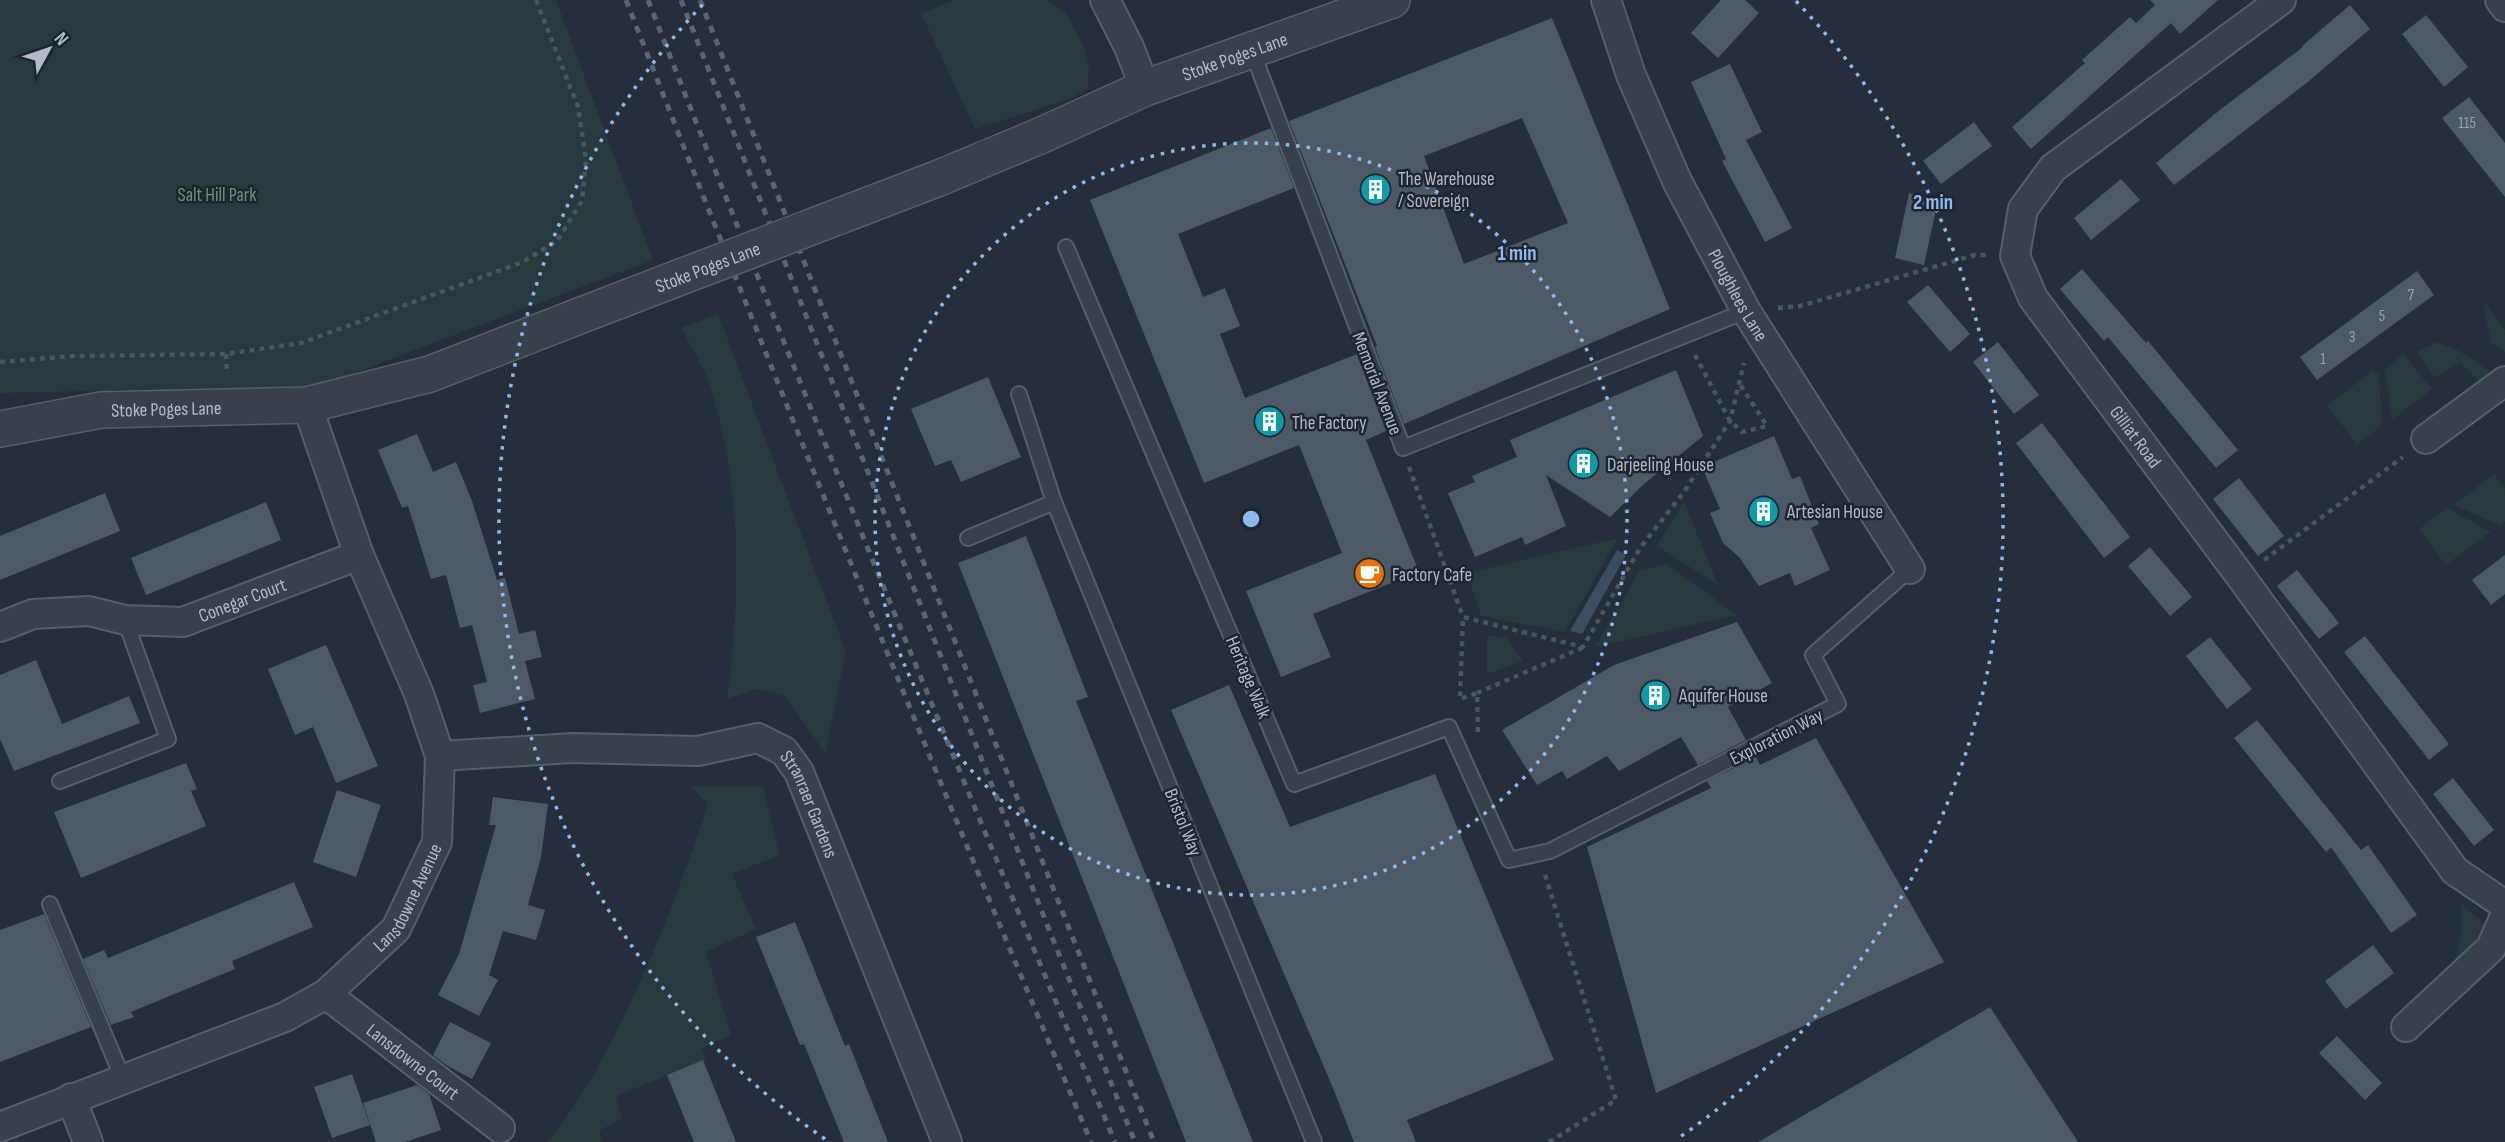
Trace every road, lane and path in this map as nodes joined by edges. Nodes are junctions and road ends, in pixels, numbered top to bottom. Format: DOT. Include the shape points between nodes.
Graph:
graph roads {
  1 [pos="536,0"];
  2 [pos="1105,0"];
  3 [pos="1392,0"];
  4 [pos="1606,0"];
  5 [pos="2281,0"];
  6 [pos="2500,0"];
  7 [pos="2505,7"];
  8 [pos="1251,50"];
  9 [pos="1145,88"];
  10 [pos="1066,247"];
  11 [pos="2015,256"];
  12 [pos="1746,312"];
  13 [pos="1690,344"];
  14 [pos="1746,356"];
  15 [pos="0,362"];
  16 [pos="2505,382"];
  17 [pos="1740,383"];
  18 [pos="1019,394"];
  19 [pos="307,405"];
  20 [pos="1730,421"];
  21 [pos="0,429"];
  22 [pos="2426,439"];
  23 [pos="1403,448"];
  24 [pos="1054,502"];
  25 [pos="968,538"];
  26 [pos="359,555"];
  27 [pos="1910,569"];
  28 [pos="2241,577"];
  29 [pos="1463,617"];
  30 [pos="125,620"];
  31 [pos="0,626"];
  32 [pos="1583,648"];
  33 [pos="1477,693"];
  34 [pos="1483,742"];
  35 [pos="440,756"];
  36 [pos="60,781"];
  37 [pos="1549,851"];
  38 [pos="1530,854"];
  39 [pos="50,904"];
  40 [pos="2505,905"];
  41 [pos="2505,916"];
  42 [pos="326,994"];
  43 [pos="2406,1027"];
  44 [pos="122,1079"];
  45 [pos="71,1098"];
  46 [pos="0,1127"];
  47 [pos="500,1128"];
  48 [pos="88,1142"];
  49 [pos="947,1142"];
  50 [pos="1314,1142"];
  51 [pos="1549,1142"];
  1 -- 15 [label="path" via="578,107 586,160 582,201 557,241 523,262 301,343 226,354"];
  2 -- 9 [label="street"];
  3 -- 8 [label="street, Stoke Poges Lane"];
  4 -- 12 [label="street, Ploughlees Lane" via="1631,75 1677,181"];
  5 -- 11 [label="street" via="2053,169 2023,209"];
  6 -- 7 [label="street"];
  8 -- 9 [label="street, Stoke Poges Lane"];
  8 -- 23 [label="lane, Memorial Avenue"];
  9 -- 19 [label="street, Stoke Poges Lane, bridge" via="939,178 430,374"];
  10 -- 38 [label="lane, Heritage Walk" via="1294,784 1449,727 1509,860"];
  11 -- 12 [label="path" via="1975,255 1800,306"];
  11 -- 28 [label="street, Gilliat Road" via="2033,298"];
  12 -- 23 [label="lane, Memorial Avenue"];
  12 -- 27 [label="street, Ploughlees Lane"];
  13 -- 20 [label="path"];
  14 -- 17 [label="path"];
  16 -- 22 [label="street"];
  17 -- 20 [label="path"];
  17 -- 20 [label="path" via="1767,426 1742,432"];
  18 -- 24 [label="lane, Bristol Way"];
  19 -- 21 [label="street, Stoke Poges Lane" via="101,410"];
  19 -- 26 [label="street, Lansdowne Avenue"];
  20 -- 32 [label="path" via="1684,492 1640,548"];
  22 -- 28 [label="path"];
  23 -- 29 [label="path"];
  24 -- 25 [label="lane"];
  24 -- 50 [label="lane, Bristol Way"];
  26 -- 30 [label="street, Conegar Court" via="183,622"];
  26 -- 35 [label="street, Lansdowne Avenue" via="419,694"];
  27 -- 37 [label="lane, Exploration Way" via="1813,655 1838,704"];
  28 -- 40 [label="street, Gilliat Road" via="2455,871"];
  29 -- 32 [label="path"];
  29 -- 33 [label="path" via="1460,699"];
  30 -- 31 [label="street, Conegar Court" via="89,611 33,614"];
  30 -- 36 [label="lane" via="167,720 168,739"];
  32 -- 33 [label="path"];
  33 -- 34 [label="path" via="1477,729"];
  35 -- 42 [label="street, Lansdowne Avenue" via="437,842 396,929"];
  35 -- 49 [label="street, Stranraer Gardens" via="573,748 698,751 758,738 783,751 799,772"];
  37 -- 38 [label="lane, Heritage Walk"];
  38 -- 51 [label="path" via="1545,873 1616,1100"];
  39 -- 44 [label="lane"];
  41 -- 43 [label="street" via="2491,948"];
  42 -- 44 [label="street, Lansdowne Avenue" via="285,1017"];
  42 -- 47 [label="street, Lansdowne Court"];
  44 -- 45 [label="street, Lansdowne Avenue"];
  45 -- 46 [label="street, Lansdowne Avenue"];
  45 -- 48 [label="street"];
}
